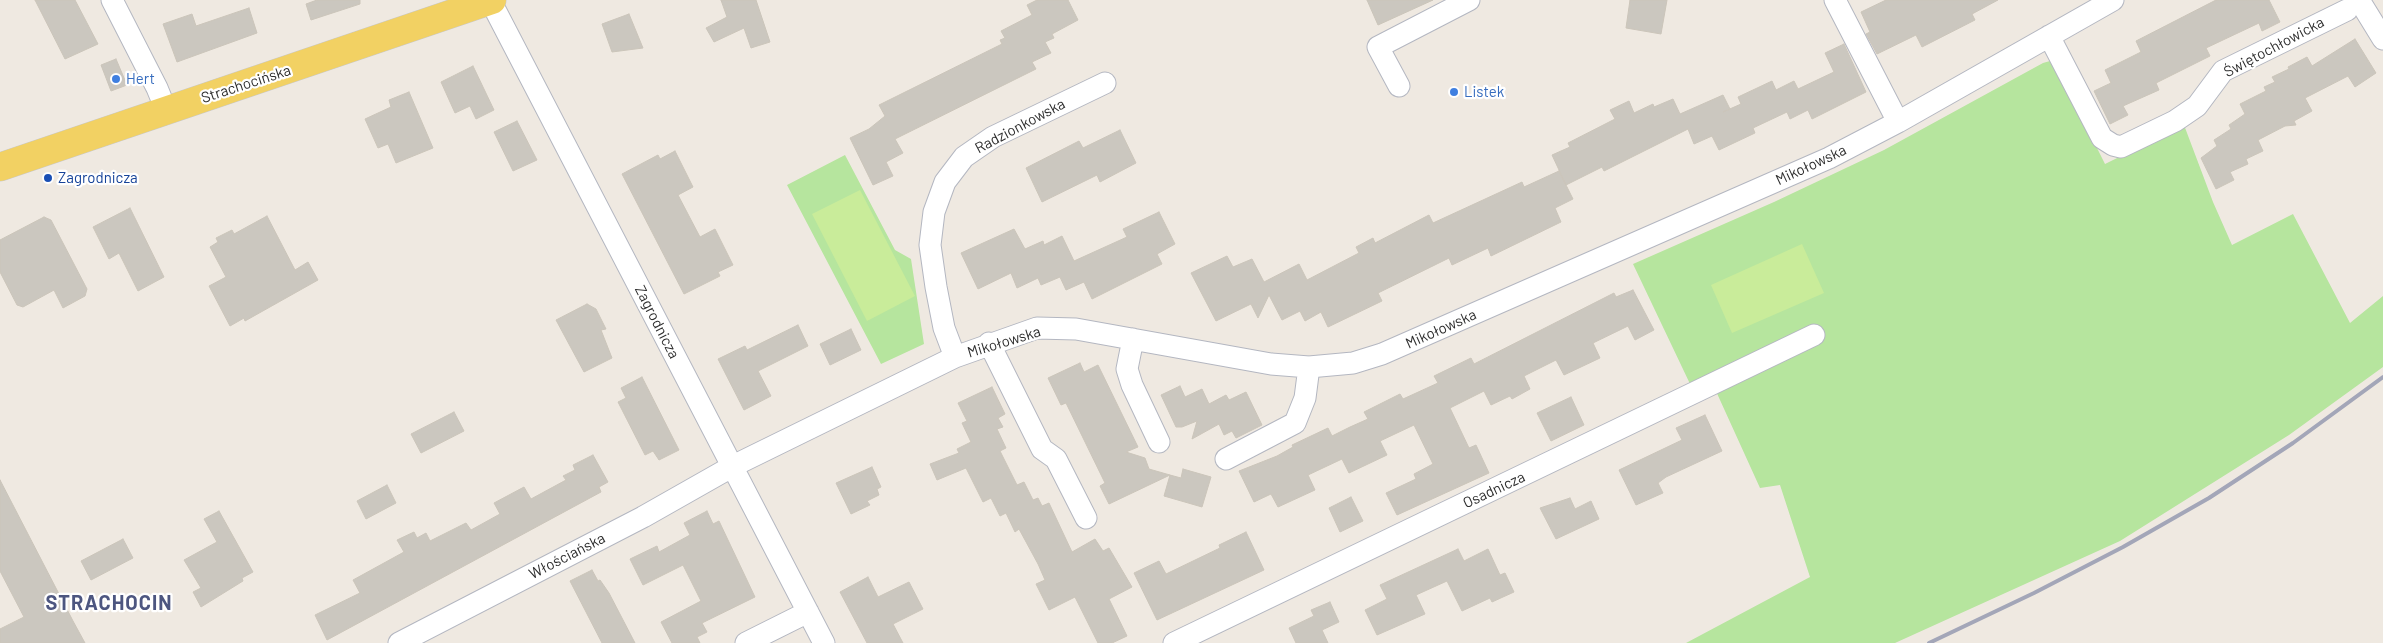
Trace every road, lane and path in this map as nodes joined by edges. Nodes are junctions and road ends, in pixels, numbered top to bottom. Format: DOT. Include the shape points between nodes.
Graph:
graph roads {
  1 [pos="112,0"];
  2 [pos="491,0"];
  3 [pos="1469,0"];
  4 [pos="1835,0"];
  5 [pos="2113,0"];
  6 [pos="2353,5"];
  7 [pos="2050,36"];
  8 [pos="2383,39"];
  9 [pos="1105,82"];
  10 [pos="1399,86"];
  11 [pos="166,110"];
  12 [pos="1898,122"];
  13 [pos="0,167"];
  14 [pos="1814,335"];
  15 [pos="1133,339"];
  16 [pos="989,343"];
  17 [pos="955,357"];
  18 [pos="1309,368"];
  19 [pos="1159,442"];
  20 [pos="1226,459"];
  21 [pos="733,466"];
  22 [pos="1086,518"];
  23 [pos="808,612"];
  24 [pos="399,643"];
  25 [pos="746,643"];
  26 [pos="824,643"];
  27 [pos="1174,643"];
  1 -- 11 [label="street"];
  2 -- 11 [label="main road, Strachocińska"];
  2 -- 21 [label="street, Zagrodnicza"];
  3 -- 10 [label="street" via="1378,46"];
  4 -- 12 [label="street"];
  5 -- 7 [label="street, Mikołowska"];
  6 -- 7 [label="street, Świętochłowicka" via="2224,71 2198,106 2121,147 2102,138"];
  6 -- 8 [label="street"];
  7 -- 12 [label="street, Mikołowska"];
  9 -- 17 [label="street, Radzionkowska" via="993,137 964,157 945,182 934,212 930,245 944,328"];
  11 -- 13 [label="main road, Strachocińska"];
  12 -- 18 [label="street, Mikołowska" via="1821,161 1382,354 1353,363"];
  14 -- 27 [label="street, Osadnicza"];
  15 -- 16 [label="street, Mikołowska" via="1076,329 1037,328"];
  15 -- 18 [label="street, Mikołowska"];
  15 -- 19 [label="street" via="1127,369"];
  16 -- 17 [label="street, Mikołowska"];
  16 -- 22 [label="street" via="1042,449 1056,459"];
  17 -- 21 [label="street, Mikołowska"];
  18 -- 20 [label="street" via="1305,398 1296,423"];
  21 -- 23 [label="street, Zagrodnicza"];
  21 -- 24 [label="street, Włościańska" via="643,517"];
  23 -- 25 [label="street"];
  23 -- 26 [label="street, Zagrodnicza"];
}
